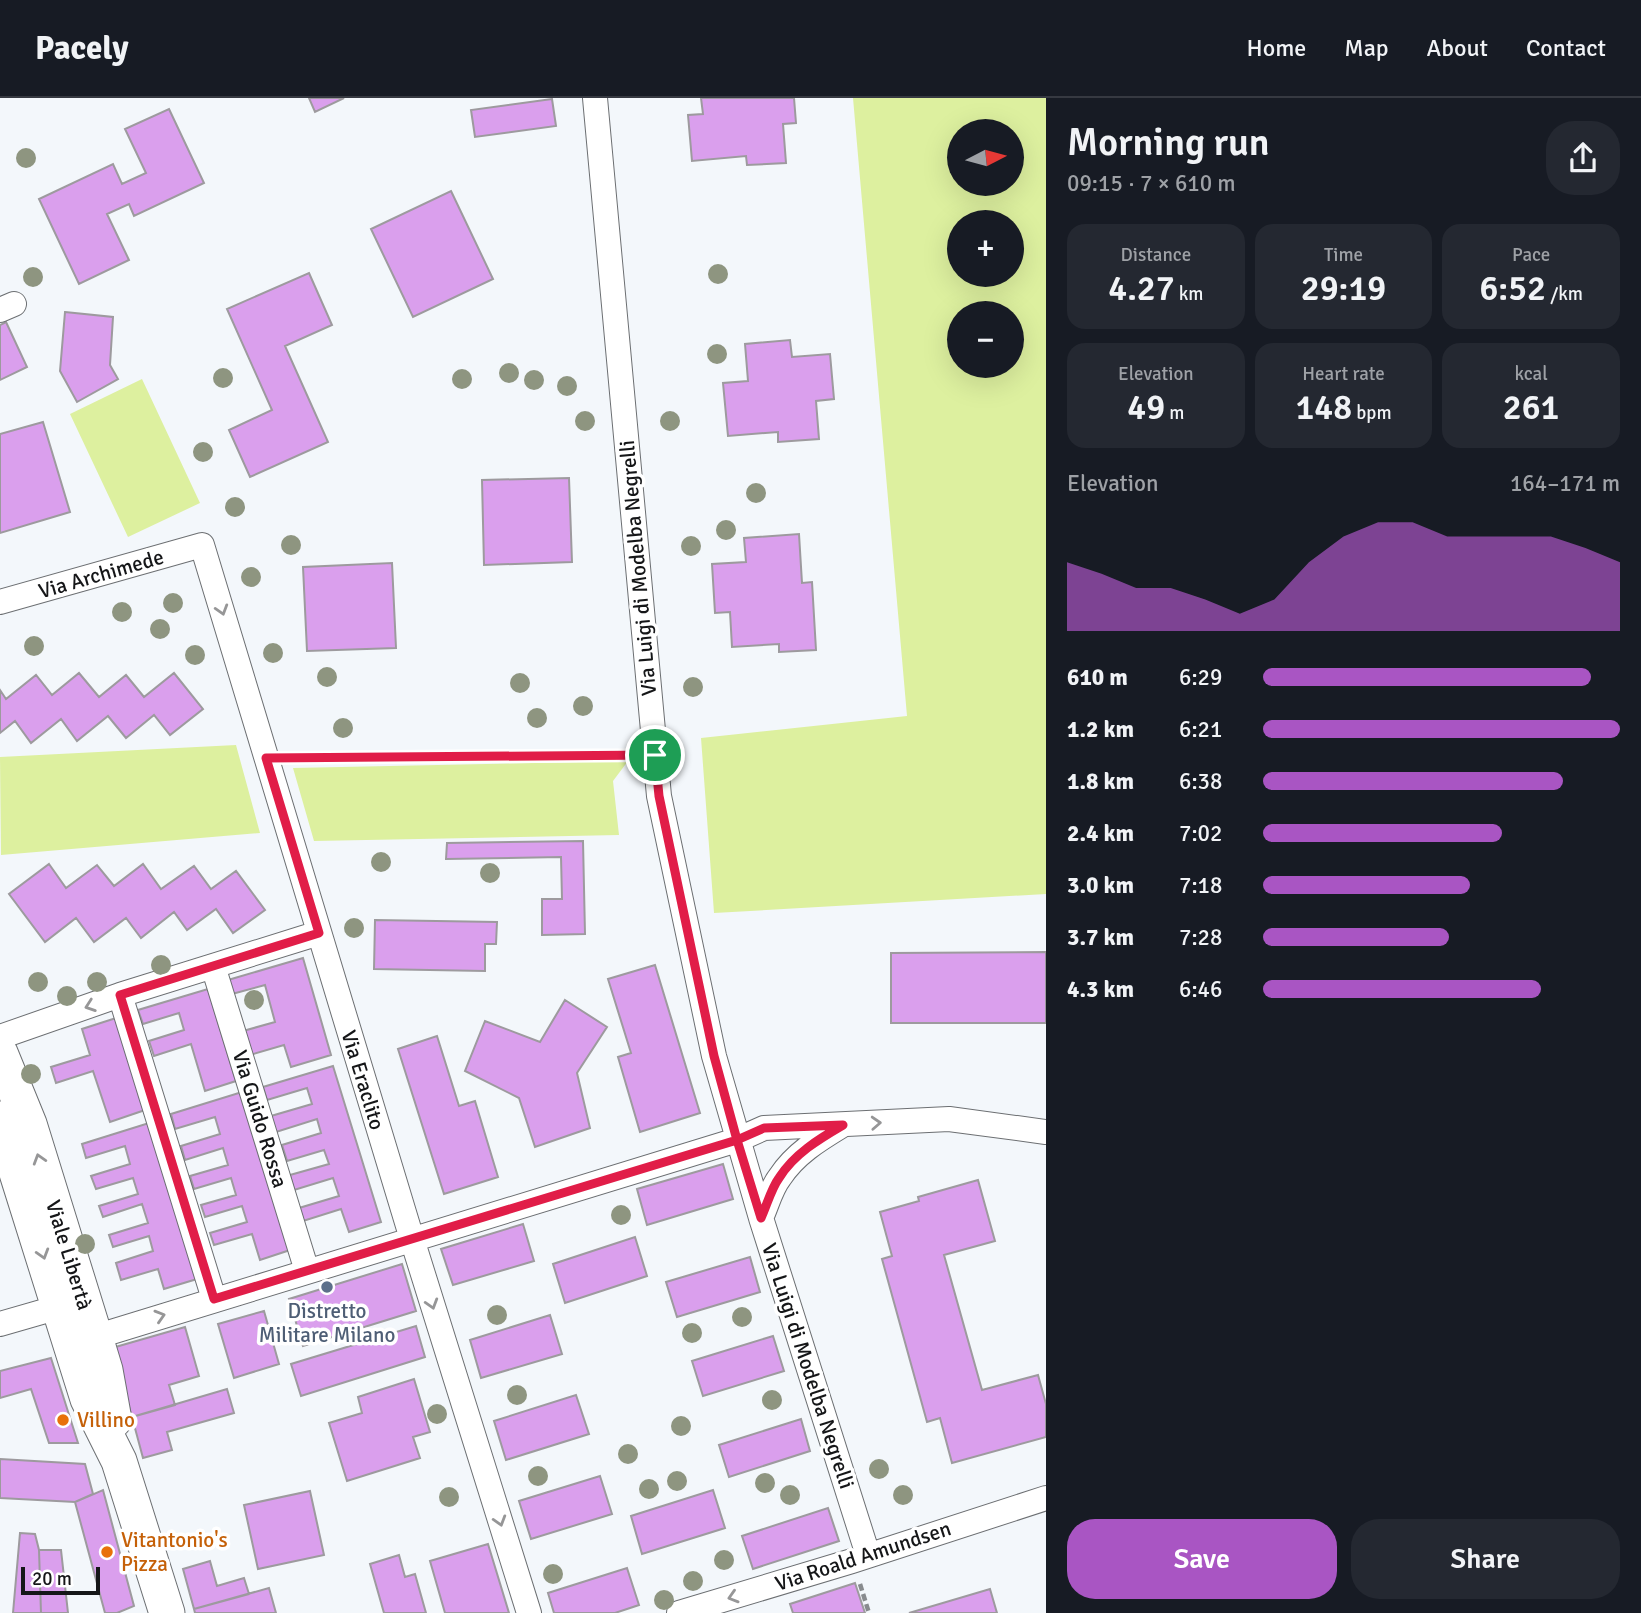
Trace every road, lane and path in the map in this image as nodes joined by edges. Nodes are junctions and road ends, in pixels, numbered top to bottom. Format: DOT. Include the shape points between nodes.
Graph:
graph roads {
  1 [pos="595,98"];
  2 [pos="202,545"];
  3 [pos="0,602"];
  4 [pos="655,755"];
  5 [pos="266,758"];
  6 [pos="319,933"];
  7 [pos="213,966"];
  8 [pos="120,995"];
  9 [pos="0,1037"];
  10 [pos="0,1053"];
  11 [pos="0,1119"];
  12 [pos="843,1125"];
  13 [pos="1046,1132"];
  14 [pos="737,1140"];
  15 [pos="761,1218"];
  16 [pos="412,1239"];
  17 [pos="307,1271"];
  18 [pos="214,1299"];
  19 [pos="59,1307"];
  20 [pos="0,1324"];
  21 [pos="95,1337"];
  22 [pos="119,1461"];
  23 [pos="1046,1498"];
  24 [pos="868,1555"];
  25 [pos="167,1613"];
  26 [pos="529,1613"];
  27 [pos="679,1613"];
  1 -- 4 [label="street, Via Luigi di Modelba Negrelli"];
  2 -- 3 [label="street, Via Archimede"];
  2 -- 5 [label="street, Via Eraclito, one-way"];
  4 -- 5 [label="path"];
  4 -- 14 [label="street, Via Luigi di Modelba Negrelli" via="659,796 711,1044"];
  5 -- 6 [label="street, Via Eraclito"];
  6 -- 7 [label="street"];
  6 -- 16 [label="street, Via Eraclito"];
  7 -- 8 [label="street"];
  7 -- 17 [label="street, Via Guido Rossa"];
  8 -- 9 [label="street, one-way"];
  8 -- 18 [label="street"];
  21 -- 10 [label="main road, Viale Libertà, one-way" via="29,1125"];
  11 -- 19 [label="main road, Viale Libertà, one-way"];
  12 -- 13 [label="street, one-way" via="949,1119"];
  12 -- 14 [label="street" via="764,1128"];
  12 -- 15 [label="street" via="793,1160 778,1179"];
  14 -- 15 [label="street, Via Luigi di Modelba Negrelli"];
  14 -- 16 [label="street"];
  15 -- 24 [label="street, Via Luigi di Modelba Negrelli"];
  16 -- 17 [label="street"];
  16 -- 26 [label="street, Via Eraclito, one-way"];
  17 -- 18 [label="street"];
  21 -- 18 [label="street, one-way"];
  19 -- 20 [label="street, Viale Libertà"];
  19 -- 22 [label="main road, Viale Libertà" via="88,1399"];
  21 -- 22 [label="main road, Viale Libertà"];
  22 -- 25 [label="main road, Viale Libertà"];
  23 -- 24 [label="street, Via Roald Amundsen"];
  24 -- 27 [label="street, Via Roald Amundsen, one-way"];
}
